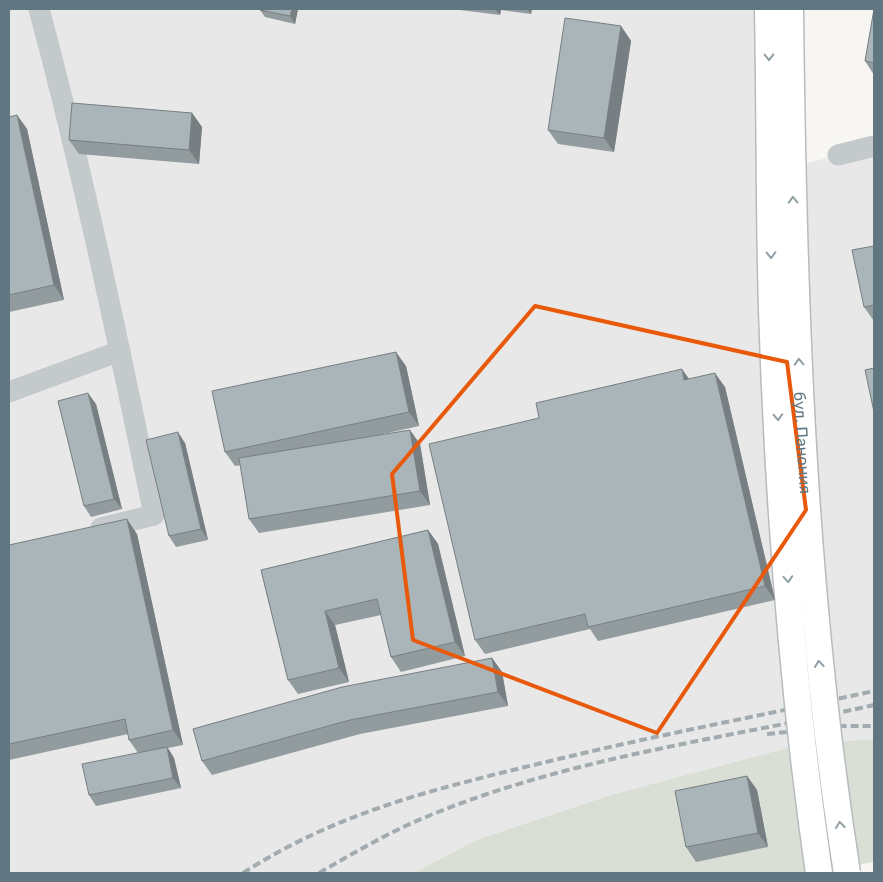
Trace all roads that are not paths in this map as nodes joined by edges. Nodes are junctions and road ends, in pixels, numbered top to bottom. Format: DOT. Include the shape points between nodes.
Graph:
graph roads {
  1 [pos="39,9"];
  2 [pos="768,9"];
  3 [pos="790,9"];
  4 [pos="874,146"];
  5 [pos="838,155"];
  6 [pos="120,351"];
  7 [pos="9,392"];
  8 [pos="86,532"];
  9 [pos="819,873"];
  10 [pos="847,873"];
  1 -- 6 [label="street"];
  2 -- 9 [label="main road, бул. Панония, one-way, bridge" via="772,309 781,491 800,725"];
  10 -- 3 [label="main road, бул. Панония, one-way, bridge" via="819,663 804,495 791,167"];
  4 -- 5 [label="street"];
  6 -- 7 [label="street"];
  6 -- 8 [label="street" via="154,515"];
}
